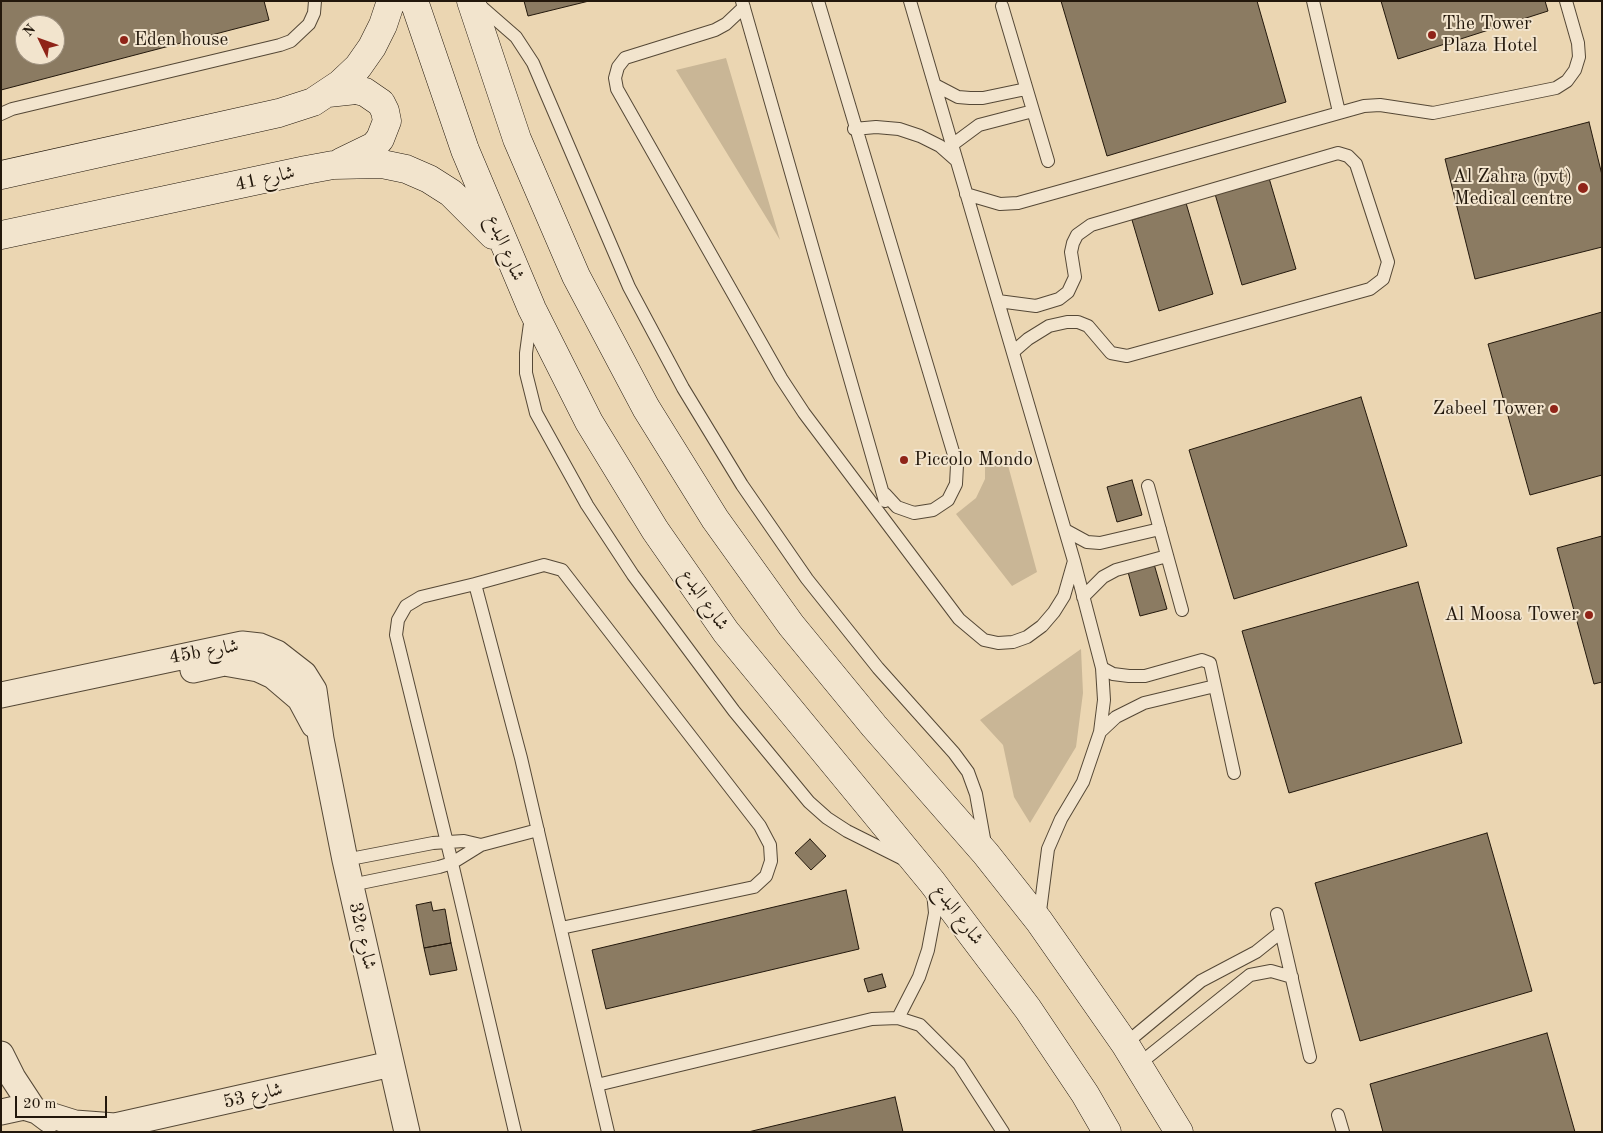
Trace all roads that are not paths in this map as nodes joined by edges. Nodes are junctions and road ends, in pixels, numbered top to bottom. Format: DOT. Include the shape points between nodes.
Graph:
graph roads {
  1 [pos="315,1"];
  2 [pos="390,1"];
  3 [pos="414,1"];
  4 [pos="473,1"];
  5 [pos="818,1"];
  6 [pos="910,1"];
  7 [pos="1313,1"];
  8 [pos="1566,1"];
  9 [pos="743,4"];
  10 [pos="1002,6"];
  11 [pos="935,85"];
  12 [pos="1026,88"];
  13 [pos="328,94"];
  14 [pos="1033,111"];
  15 [pos="1339,112"];
  16 [pos="1,114"];
  17 [pos="854,129"];
  18 [pos="952,145"];
  19 [pos="957,161"];
  20 [pos="1048,161"];
  21 [pos="333,166"];
  22 [pos="1,175"];
  23 [pos="966,194"];
  24 [pos="1,235"];
  25 [pos="504,247"];
  26 [pos="998,301"];
  27 [pos="532,308"];
  28 [pos="1013,352"];
  29 [pos="1148,486"];
  30 [pos="885,494"];
  31 [pos="888,525"];
  32 [pos="1160,529"];
  33 [pos="1065,530"];
  34 [pos="1167,556"];
  35 [pos="1074,561"];
  36 [pos="475,584"];
  37 [pos="1083,597"];
  38 [pos="1182,610"];
  39 [pos="1102,668"];
  40 [pos="1215,686"];
  41 [pos="1,695"];
  42 [pos="1,712"];
  43 [pos="1100,732"];
  44 [pos="321,739"];
  45 [pos="1234,773"];
  46 [pos="538,830"];
  47 [pos="447,841"];
  48 [pos="481,845"];
  49 [pos="986,854"];
  50 [pos="345,860"];
  51 [pos="452,863"];
  52 [pos="926,875"];
  53 [pos="351,884"];
  54 [pos="1277,914"];
  55 [pos="1039,921"];
  56 [pos="561,928"];
  57 [pos="1281,932"];
  58 [pos="1292,977"];
  59 [pos="898,1018"];
  60 [pos="1,1054"];
  61 [pos="1132,1054"];
  62 [pos="1310,1057"];
  63 [pos="392,1064"];
  64 [pos="597,1086"];
  65 [pos="36,1111"];
  66 [pos="1,1112"];
  67 [pos="1338,1115"];
  68 [pos="109,1129"];
  69 [pos="56,1132"];
  70 [pos="407,1132"];
  71 [pos="515,1132"];
  72 [pos="608,1132"];
  73 [pos="1003,1132"];
  74 [pos="1107,1132"];
  75 [pos="1179,1132"];
  76 [pos="1343,1132"];
  1 -- 16 [label="lane" via="309,24 291,41 280,45"];
  2 -- 13 [label="main road" via="372,47 358,67"];
  3 -- 25 [label="main road, شارع البدع" via="465,150"];
  4 -- 49 [label="main road" via="517,139 576,276 646,408 715,519 791,625"];
  4 -- 49 [label="lane" via="516,37 533,63 629,286 683,388 742,485 819,594 968,772 976,794"];
  5 -- 17 [label="lane"];
  6 -- 11 [label="lane"];
  7 -- 15 [label="lane"];
  8 -- 15 [label="lane" via="1579,57 1567,81 1556,88 1433,114 1380,105"];
  9 -- 30 [label="lane"];
  9 -- 31 [label="lane" via="726,24 715,30 625,58 615,78 617,88 790,392"];
  10 -- 12 [label="lane"];
  11 -- 12 [label="lane" via="970,98"];
  11 -- 18 [label="lane"];
  12 -- 14 [label="lane"];
  13 -- 21 [label="main road" via="365,92 381,103 387,121 374,146"];
  13 -- 22 [label="main road" via="279,113"];
  14 -- 18 [label="lane" via="979,125"];
  14 -- 20 [label="lane"];
  15 -- 23 [label="lane" via="1018,202 1000,204"];
  17 -- 19 [label="lane" via="876,127 913,134 940,146"];
  17 -- 30 [label="lane" via="957,465 956,484 948,500 932,510 914,513 897,507"];
  18 -- 19 [label="lane"];
  19 -- 23 [label="lane"];
  21 -- 24 [label="main road, شارع 41"];
  21 -- 25 [label="main road, شارع 41" via="382,164 406,169 429,179 469,209"];
  23 -- 26 [label="lane"];
  25 -- 27 [label="main road, شارع البدع"];
  26 -- 28 [label="lane"];
  26 -- 28 [label="lane" via="1036,306 1059,299 1068,292 1075,277 1072,243 1090,225 1338,153 1348,156 1356,164 1388,262 1383,279 1370,289 1127,356 1111,353 1088,326 1078,322 1049,326 1028,338"];
  27 -- 52 [label="main road, شارع البدع" via="589,422 660,538 726,632"];
  27 -- 52 [label="lane" via="526,373 536,413 633,575 734,711 809,802 847,832"];
  28 -- 33 [label="lane"];
  29 -- 32 [label="lane"];
  30 -- 31 [label="lane"];
  31 -- 35 [label="lane" via="959,619 984,640 998,643 1020,640 1042,626 1064,596"];
  32 -- 33 [label="lane" via="1100,543 1087,542"];
  32 -- 34 [label="lane"];
  33 -- 35 [label="lane"];
  34 -- 37 [label="lane" via="1116,570 1092,586"];
  34 -- 38 [label="lane"];
  35 -- 37 [label="lane"];
  36 -- 46 [label="lane"];
  36 -- 47 [label="lane" via="421,597 406,606 398,620 396,635"];
  36 -- 56 [label="lane" via="544,565 562,570 760,826 770,845 771,861 766,876 754,887"];
  37 -- 39 [label="lane"];
  39 -- 40 [label="lane" via="1113,674 1145,676 1202,660 1212,667"];
  39 -- 43 [label="lane" via="1104,700"];
  40 -- 43 [label="lane" via="1144,703 1116,717"];
  40 -- 45 [label="lane"];
  41 -- 44 [label="street, 45b شارع" via="242,644 260,646 277,653 304,674 314,690"];
  42 -- 44 [label="street, 45b شارع" via="224,663 258,669 288,687 300,699"];
  43 -- 55 [label="lane" via="1083,782 1061,819 1048,850"];
  44 -- 50 [label="street, 32c شارع"];
  46 -- 48 [label="lane"];
  46 -- 56 [label="lane"];
  47 -- 48 [label="lane"];
  47 -- 50 [label="lane"];
  47 -- 51 [label="lane"];
  48 -- 51 [label="lane"];
  49 -- 55 [label="main road"];
  50 -- 53 [label="street, 32c شارع"];
  51 -- 53 [label="lane"];
  51 -- 71 [label="lane"];
  52 -- 59 [label="lane" via="935,913 928,950 919,977"];
  52 -- 74 [label="main road, شارع البدع" via="1028,1008"];
  53 -- 63 [label="street, 32c شارع"];
  54 -- 57 [label="lane"];
  55 -- 61 [label="main road"];
  56 -- 64 [label="lane"];
  57 -- 58 [label="lane"];
  57 -- 61 [label="lane" via="1256,952 1201,981"];
  58 -- 61 [label="lane" via="1271,971 1250,975"];
  58 -- 62 [label="lane"];
  59 -- 64 [label="lane" via="872,1019"];
  59 -- 73 [label="lane" via="920,1025 959,1064"];
  60 -- 65 [label="street" via="12,1078"];
  61 -- 75 [label="main road"];
  63 -- 68 [label="street, شارع 53"];
  63 -- 70 [label="street, 32c شارع"];
  64 -- 72 [label="lane"];
  65 -- 66 [label="street, شارع 53" via="14,1108"];
  65 -- 68 [label="street, شارع 53" via="75,1124"];
  65 -- 69 [label="street" via="47,1117"];
  67 -- 76 [label="lane"];
}
